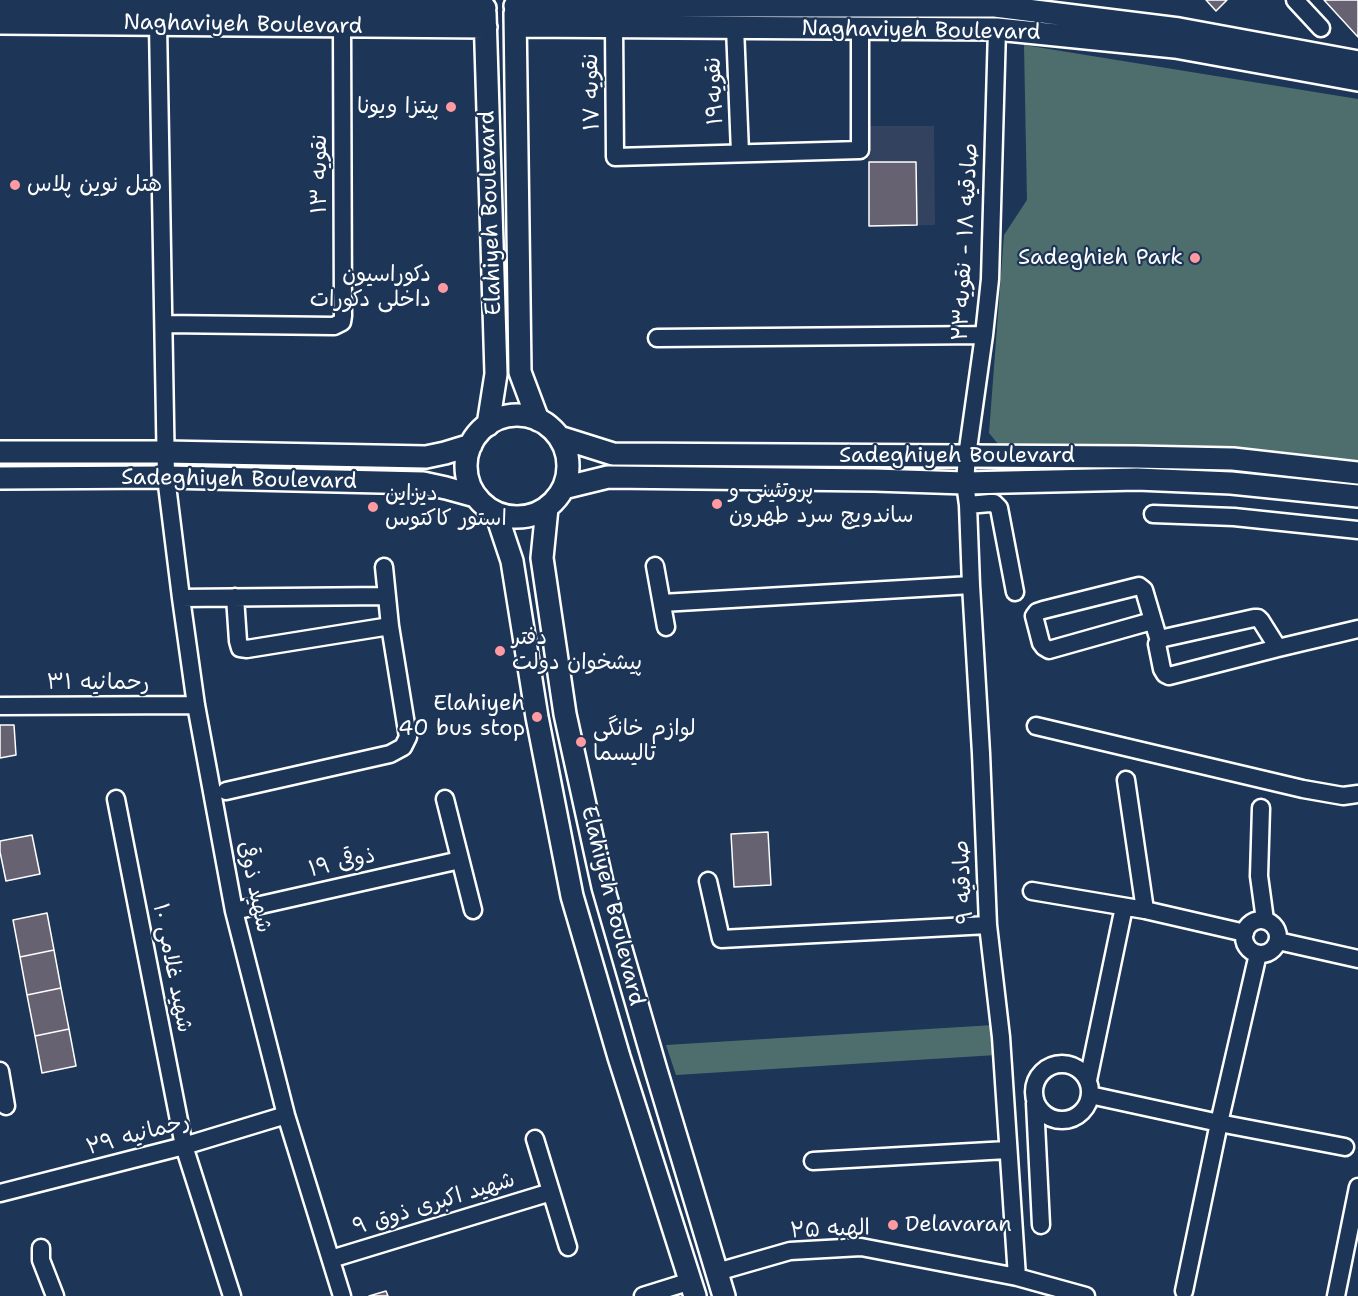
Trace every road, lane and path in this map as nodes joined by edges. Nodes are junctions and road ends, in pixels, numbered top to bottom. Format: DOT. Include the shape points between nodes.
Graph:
graph roads {
  1 [pos="1294,0"];
  2 [pos="996,3"];
  3 [pos="0,4"];
  4 [pos="515,11"];
  5 [pos="485,12"];
  6 [pos="0,23"];
  7 [pos="158,24"];
  8 [pos="342,26"];
  9 [pos="614,26"];
  10 [pos="735,27"];
  11 [pos="860,28"];
  12 [pos="1321,28"];
  13 [pos="997,29"];
  14 [pos="1293,59"];
  15 [pos="1358,62"];
  16 [pos="1358,80"];
  17 [pos="740,153"];
  18 [pos="164,324"];
  19 [pos="984,335"];
  20 [pos="657,338"];
  21 [pos="538,420"];
  22 [pos="488,425"];
  23 [pos="559,437"];
  24 [pos="471,445"];
  25 [pos="0,452"];
  26 [pos="166,452"];
  27 [pos="967,456"];
  28 [pos="426,457"];
  29 [pos="1358,473"];
  30 [pos="166,477"];
  31 [pos="0,478"];
  32 [pos="423,483"];
  33 [pos="965,483"];
  34 [pos="563,488"];
  35 [pos="476,496"];
  36 [pos="1358,496"];
  37 [pos="968,505"];
  38 [pos="546,508"];
  39 [pos="496,513"];
  40 [pos="1153,514"];
  41 [pos="1358,530"];
  42 [pos="655,566"];
  43 [pos="384,567"];
  44 [pos="971,585"];
  45 [pos="1015,592"];
  46 [pos="386,596"];
  47 [pos="235,597"];
  48 [pos="181,598"];
  49 [pos="662,603"];
  50 [pos="1152,621"];
  51 [pos="390,626"];
  52 [pos="666,627"];
  53 [pos="1358,629"];
  54 [pos="1159,641"];
  55 [pos="1278,648"];
  56 [pos="196,705"];
  57 [pos="0,706"];
  58 [pos="1036,726"];
  59 [pos="1126,780"];
  60 [pos="226,791"];
  61 [pos="1358,794"];
  62 [pos="116,799"];
  63 [pos="445,799"];
  64 [pos="1261,808"];
  65 [pos="460,860"];
  66 [pos="708,881"];
  67 [pos="1032,891"];
  68 [pos="1124,907"];
  69 [pos="473,910"];
  70 [pos="1145,910"];
  71 [pos="234,911"];
  72 [pos="1265,921"];
  73 [pos="988,925"];
  74 [pos="1245,933"];
  75 [pos="1278,941"];
  76 [pos="1258,954"];
  77 [pos="1358,959"];
  78 [pos="0,1071"];
  79 [pos="1089,1088"];
  80 [pos="1035,1103"];
  81 [pos="6,1106"];
  82 [pos="286,1115"];
  83 [pos="1219,1123"];
  84 [pos="535,1139"];
  85 [pos="184,1146"];
  86 [pos="1345,1147"];
  87 [pos="1007,1150"];
  88 [pos="813,1161"];
  89 [pos="1358,1187"];
  90 [pos="551,1192"];
  91 [pos="0,1193"];
  92 [pos="1041,1225"];
  93 [pos="568,1247"];
  94 [pos="41,1248"];
  95 [pos="331,1259"];
  96 [pos="717,1272"];
  97 [pos="1017,1277"];
  98 [pos="693,1288"];
  99 [pos="1184,1291"];
  100 [pos="55,1296"];
  101 [pos="232,1296"];
  102 [pos="342,1296"];
  103 [pos="643,1296"];
  104 [pos="724,1296"];
  105 [pos="1086,1296"];
  106 [pos="1336,1296"];
  1 -- 12 [label="street"];
  2 -- 4 [label="main road, Naghaviyeh Boulevard"];
  2 -- 14 [label="main road, Naghaviyeh Boulevard" via="1179,29"];
  3 -- 5 [label="main road, Naghaviyeh Boulevard"];
  4 -- 9 [label="main road, Naghaviyeh Boulevard"];
  4 -- 21 [label="main road, Elahiyeh Boulevard" via="520,372"];
  5 -- 8 [label="main road, Naghaviyeh Boulevard"];
  5 -- 22 [label="main road, Elahiyeh Boulevard" via="496,374"];
  6 -- 7 [label="main road, Naghaviyeh Boulevard"];
  7 -- 8 [label="main road, Naghaviyeh Boulevard"];
  7 -- 18 [label="street, شهید ذوقی"];
  8 -- 18 [label="street, نقویه ۱۳" via="342,322 334,326"];
  9 -- 10 [label="main road, Naghaviyeh Boulevard"];
  9 -- 17 [label="street, نقویه ۱۷" via="615,157"];
  10 -- 11 [label="main road, Naghaviyeh Boulevard"];
  10 -- 17 [label="street, نقویه۱۹"];
  11 -- 13 [label="main road, Naghaviyeh Boulevard"];
  11 -- 17 [label="street" via="860,150"];
  13 -- 14 [label="main road, Naghaviyeh Boulevard"];
  13 -- 19 [label="street, صادقیه ۱۸ - نقویه۲۳" via="990,279"];
  14 -- 15 [label="main road, Naghaviyeh Boulevard"];
  14 -- 16 [label="main road, Naghaviyeh Boulevard"];
  18 -- 26 [label="street, شهید ذوقی"];
  19 -- 20 [label="street"];
  19 -- 27 [label="street, صادقیه ۱۸ - نقویه۲۳"];
  21 -- 22 [label="main road" via="513,416"];
  21 -- 23 [label="main road"];
  22 -- 24 [label="main road"];
  23 -- 27 [label="main road, Sadeghiyeh Boulevard" via="613,454"];
  23 -- 34 [label="main road" via="568,462"];
  24 -- 28 [label="main road, Sadeghiyeh Boulevard"];
  24 -- 35 [label="main road" via="466,471"];
  25 -- 26 [label="main road, Sadeghiyeh Boulevard"];
  26 -- 28 [label="main road, Sadeghiyeh Boulevard"];
  26 -- 30 [label="street, شهید ذوقی"];
  27 -- 29 [label="main road, Sadeghiyeh Boulevard" via="1233,459"];
  27 -- 33 [label="street, صادقیه ۱۸ - نقویه۲۳"];
  28 -- 32 [label="main road" via="435,464 437,472 433,479"];
  30 -- 31 [label="main road, Sadeghiyeh Boulevard"];
  30 -- 32 [label="main road, Sadeghiyeh Boulevard"];
  30 -- 48 [label="street, شهید ذوقی"];
  32 -- 35 [label="main road, Sadeghiyeh Boulevard"];
  33 -- 34 [label="main road, Sadeghiyeh Boulevard" via="608,477"];
  33 -- 36 [label="main road, Sadeghiyeh Boulevard" via="1137,479 1231,483"];
  33 -- 37 [label="street, صادقیه ۹"];
  34 -- 38 [label="main road"];
  35 -- 39 [label="main road"];
  37 -- 44 [label="street, صادقیه ۹"];
  37 -- 45 [label="street" via="994,503 999,508"];
  38 -- 39 [label="main road" via="522,517"];
  38 -- 96 [label="main road, Elahiyeh Boulevard" via="542,558 565,714 603,887"];
  39 -- 98 [label="main road, Elahiyeh Boulevard" via="512,561 572,896"];
  40 -- 41 [label="street" via="1233,517"];
  42 -- 49 [label="street"];
  43 -- 46 [label="street"];
  44 -- 49 [label="street"];
  44 -- 73 [label="street, صادقیه ۹"];
  46 -- 47 [label="street"];
  46 -- 51 [label="street"];
  47 -- 48 [label="street"];
  47 -- 51 [label="street" via="240,648"];
  48 -- 56 [label="street, شهید ذوقی"];
  49 -- 52 [label="street"];
  50 -- 50 [label="street" via="1049,650 1041,643 1035,616 1042,610 1139,586 1144,590"];
  50 -- 54 [label="street"];
  51 -- 60 [label="street" via="408,737 403,747 390,754"];
  53 -- 55 [label="street"];
  54 -- 55 [label="street" via="1258,618"];
  54 -- 55 [label="street" via="1162,669 1169,676"];
  56 -- 57 [label="street, رحمانیه ۳۱"];
  56 -- 71 [label="street, شهید ذوقی"];
  58 -- 61 [label="street" via="1303,789 1343,796"];
  59 -- 70 [label="street"];
  62 -- 85 [label="street, شهید غلامی ۱۰"];
  63 -- 65 [label="street"];
  64 -- 72 [label="street" via="1259,876"];
  65 -- 69 [label="street"];
  65 -- 71 [label="street, ذوقی ۱۹"];
  66 -- 73 [label="street" via="721,939"];
  67 -- 68 [label="street"];
  68 -- 70 [label="street"];
  68 -- 79 [label="street"];
  70 -- 74 [label="street"];
  71 -- 82 [label="street, شهید ذوقی"];
  72 -- 74 [label="street" via="1252,923"];
  72 -- 75 [label="street" via="1276,928"];
  73 -- 87 [label="street, صادقیه ۹" via="1001,1037"];
  74 -- 76 [label="street" via="1247,946"];
  75 -- 76 [label="street" via="1270,951"];
  75 -- 77 [label="street"];
  76 -- 83 [label="street"];
  78 -- 81 [label="street"];
  79 -- 80 [label="street" via="1085,1109 1073,1118 1058,1121 1044,1115"];
  79 -- 80 [label="street" via="1079,1068 1065,1063 1050,1065 1038,1074 1033,1088"];
  79 -- 83 [label="street"];
  80 -- 92 [label="street"];
  82 -- 85 [label="street, رحمانیه ۲۹"];
  82 -- 95 [label="street, شهید ذوقی"];
  83 -- 86 [label="street"];
  83 -- 99 [label="street"];
  84 -- 90 [label="street"];
  85 -- 91 [label="street, رحمانیه ۲۹"];
  85 -- 101 [label="street, شهید غلامی ۱۰"];
  87 -- 88 [label="street"];
  87 -- 97 [label="street, صادقیه ۹"];
  89 -- 106 [label="street"];
  90 -- 93 [label="street"];
  90 -- 95 [label="street, شهید اکبری ذوق ۹"];
  94 -- 100 [label="street" via="41,1260"];
  95 -- 102 [label="street, شهید ذوقی"];
  96 -- 97 [label="street, الهیه ۲۵" via="790,1251 861,1247"];
  96 -- 98 [label="main road"];
  96 -- 104 [label="main road, Elahiyeh Boulevard"];
  97 -- 105 [label="street, الهیه ۲۵"];
  98 -- 103 [label="street"];
}
